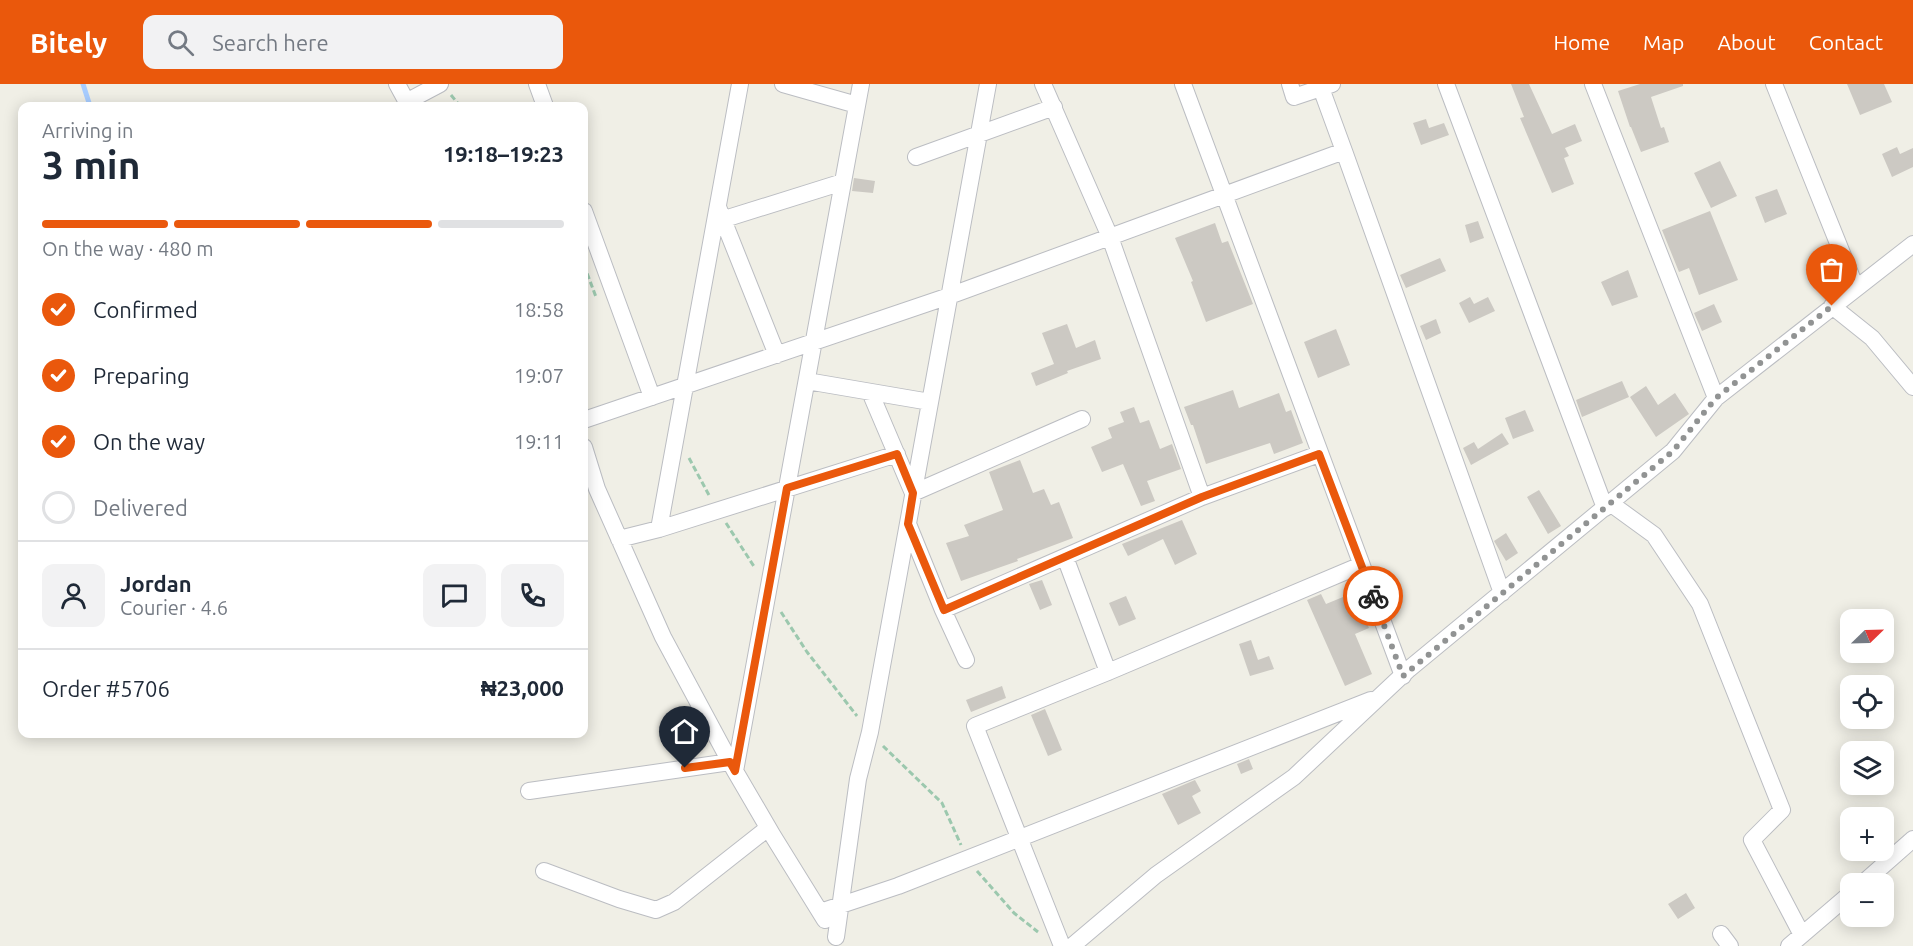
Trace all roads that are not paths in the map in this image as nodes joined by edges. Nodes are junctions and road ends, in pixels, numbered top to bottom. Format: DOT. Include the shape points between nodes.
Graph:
graph roads {
  1 [pos="397,84"];
  2 [pos="440,84"];
  3 [pos="537,84"];
  4 [pos="740,84"];
  5 [pos="783,84"];
  6 [pos="861,84"];
  7 [pos="988,84"];
  8 [pos="1044,84"];
  9 [pos="1183,84"];
  10 [pos="1290,84"];
  11 [pos="1446,84"];
  12 [pos="1593,84"];
  13 [pos="1774,84"];
  14 [pos="1326,86"];
  15 [pos="407,102"];
  16 [pos="411,102"];
  17 [pos="544,102"];
  18 [pos="857,105"];
  19 [pos="1053,107"];
  20 [pos="979,134"];
  21 [pos="1344,151"];
  22 [pos="916,157"];
  23 [pos="843,182"];
  24 [pos="1224,195"];
  25 [pos="719,216"];
  26 [pos="588,222"];
  27 [pos="1110,237"];
  28 [pos="1913,244"];
  29 [pos="1856,288"];
  30 [pos="949,296"];
  31 [pos="1832,306"];
  32 [pos="814,342"];
  33 [pos="777,355"];
  34 [pos="807,381"];
  35 [pos="685,386"];
  36 [pos="1913,387"];
  37 [pos="870,392"];
  38 [pos="651,397"];
  39 [pos="1716,398"];
  40 [pos="930,402"];
  41 [pos="588,419"];
  42 [pos="1082,419"];
  43 [pos="897,454"];
  44 [pos="1319,454"];
  45 [pos="588,460"];
  46 [pos="787,488"];
  47 [pos="913,493"];
  48 [pos="1202,497"];
  49 [pos="1608,506"];
  50 [pos="908,524"];
  51 [pos="659,529"];
  52 [pos="619,539"];
  53 [pos="1065,556"];
  54 [pos="1361,565"];
  55 [pos="1502,593"];
  56 [pos="944,610"];
  57 [pos="966,660"];
  58 [pos="1108,672"];
  59 [pos="1403,676"];
  60 [pos="1381,696"];
  61 [pos="732,766"];
  62 [pos="529,791"];
  63 [pos="768,828"];
  64 [pos="1019,838"];
  65 [pos="1913,839"];
  66 [pos="544,871"];
  67 [pos="1874,873"];
  68 [pos="1840,902"];
  69 [pos="840,905"];
  70 [pos="820,912"];
  71 [pos="1795,940"];
  72 [pos="838,942"];
  73 [pos="1062,946"];
  74 [pos="1072,946"];
  1 -- 15 [label="street"];
  2 -- 16 [label="street"];
  3 -- 17 [label="street"];
  4 -- 25 [label="street"];
  5 -- 18 [label="street"];
  6 -- 18 [label="street"];
  7 -- 20 [label="street"];
  8 -- 19 [label="street"];
  9 -- 24 [label="street"];
  10 -- 14 [label="street" via="1294,97"];
  11 -- 49 [label="street"];
  12 -- 39 [label="street"];
  13 -- 29 [label="street"];
  14 -- 21 [label="street"];
  18 -- 23 [label="street"];
  19 -- 20 [label="street"];
  19 -- 27 [label="street"];
  20 -- 22 [label="street"];
  20 -- 30 [label="street"];
  21 -- 24 [label="street"];
  21 -- 55 [label="street"];
  23 -- 25 [label="street"];
  23 -- 32 [label="street"];
  24 -- 27 [label="street"];
  24 -- 44 [label="street"];
  25 -- 33 [label="street"];
  25 -- 35 [label="street"];
  26 -- 38 [label="street"];
  27 -- 30 [label="street"];
  27 -- 48 [label="street"];
  28 -- 29 [label="street"];
  29 -- 31 [label="street"];
  30 -- 32 [label="street"];
  30 -- 40 [label="street"];
  31 -- 36 [label="street" via="1872,338"];
  31 -- 39 [label="street"];
  32 -- 33 [label="street"];
  32 -- 34 [label="street"];
  33 -- 35 [label="street"];
  34 -- 37 [label="street"];
  34 -- 46 [label="street"];
  35 -- 38 [label="street"];
  35 -- 51 [label="street"];
  37 -- 40 [label="street"];
  37 -- 43 [label="street"];
  38 -- 41 [label="street"];
  39 -- 49 [label="street" via="1673,451"];
  40 -- 47 [label="street"];
  42 -- 47 [label="street"];
  43 -- 46 [label="street"];
  43 -- 47 [label="street"];
  44 -- 48 [label="street"];
  44 -- 54 [label="street"];
  45 -- 52 [label="street"];
  46 -- 51 [label="street"];
  46 -- 61 [label="street"];
  47 -- 50 [label="street"];
  48 -- 53 [label="street"];
  49 -- 55 [label="street"];
  49 -- 71 [label="street" via="1654,535 1700,604 1782,810 1752,840"];
  50 -- 56 [label="street"];
  50 -- 69 [label="street" via="858,779"];
  51 -- 52 [label="street"];
  52 -- 61 [label="street" via="663,637"];
  53 -- 56 [label="street"];
  53 -- 58 [label="street"];
  54 -- 58 [label="street"];
  54 -- 59 [label="street"];
  55 -- 59 [label="street"];
  56 -- 57 [label="street"];
  58 -- 64 [label="street" via="975,726"];
  59 -- 60 [label="street"];
  60 -- 64 [label="street"];
  60 -- 74 [label="street" via="1294,777 1156,875"];
  61 -- 62 [label="street"];
  61 -- 63 [label="street"];
  63 -- 66 [label="street" via="674,902 656,910"];
  63 -- 70 [label="street"];
  64 -- 69 [label="street"];
  64 -- 73 [label="street"];
  65 -- 67 [label="street"];
  68 -- 71 [label="street"];
  69 -- 70 [label="street"];
  69 -- 72 [label="street"];
  70 -- 72 [label="street"];
}
